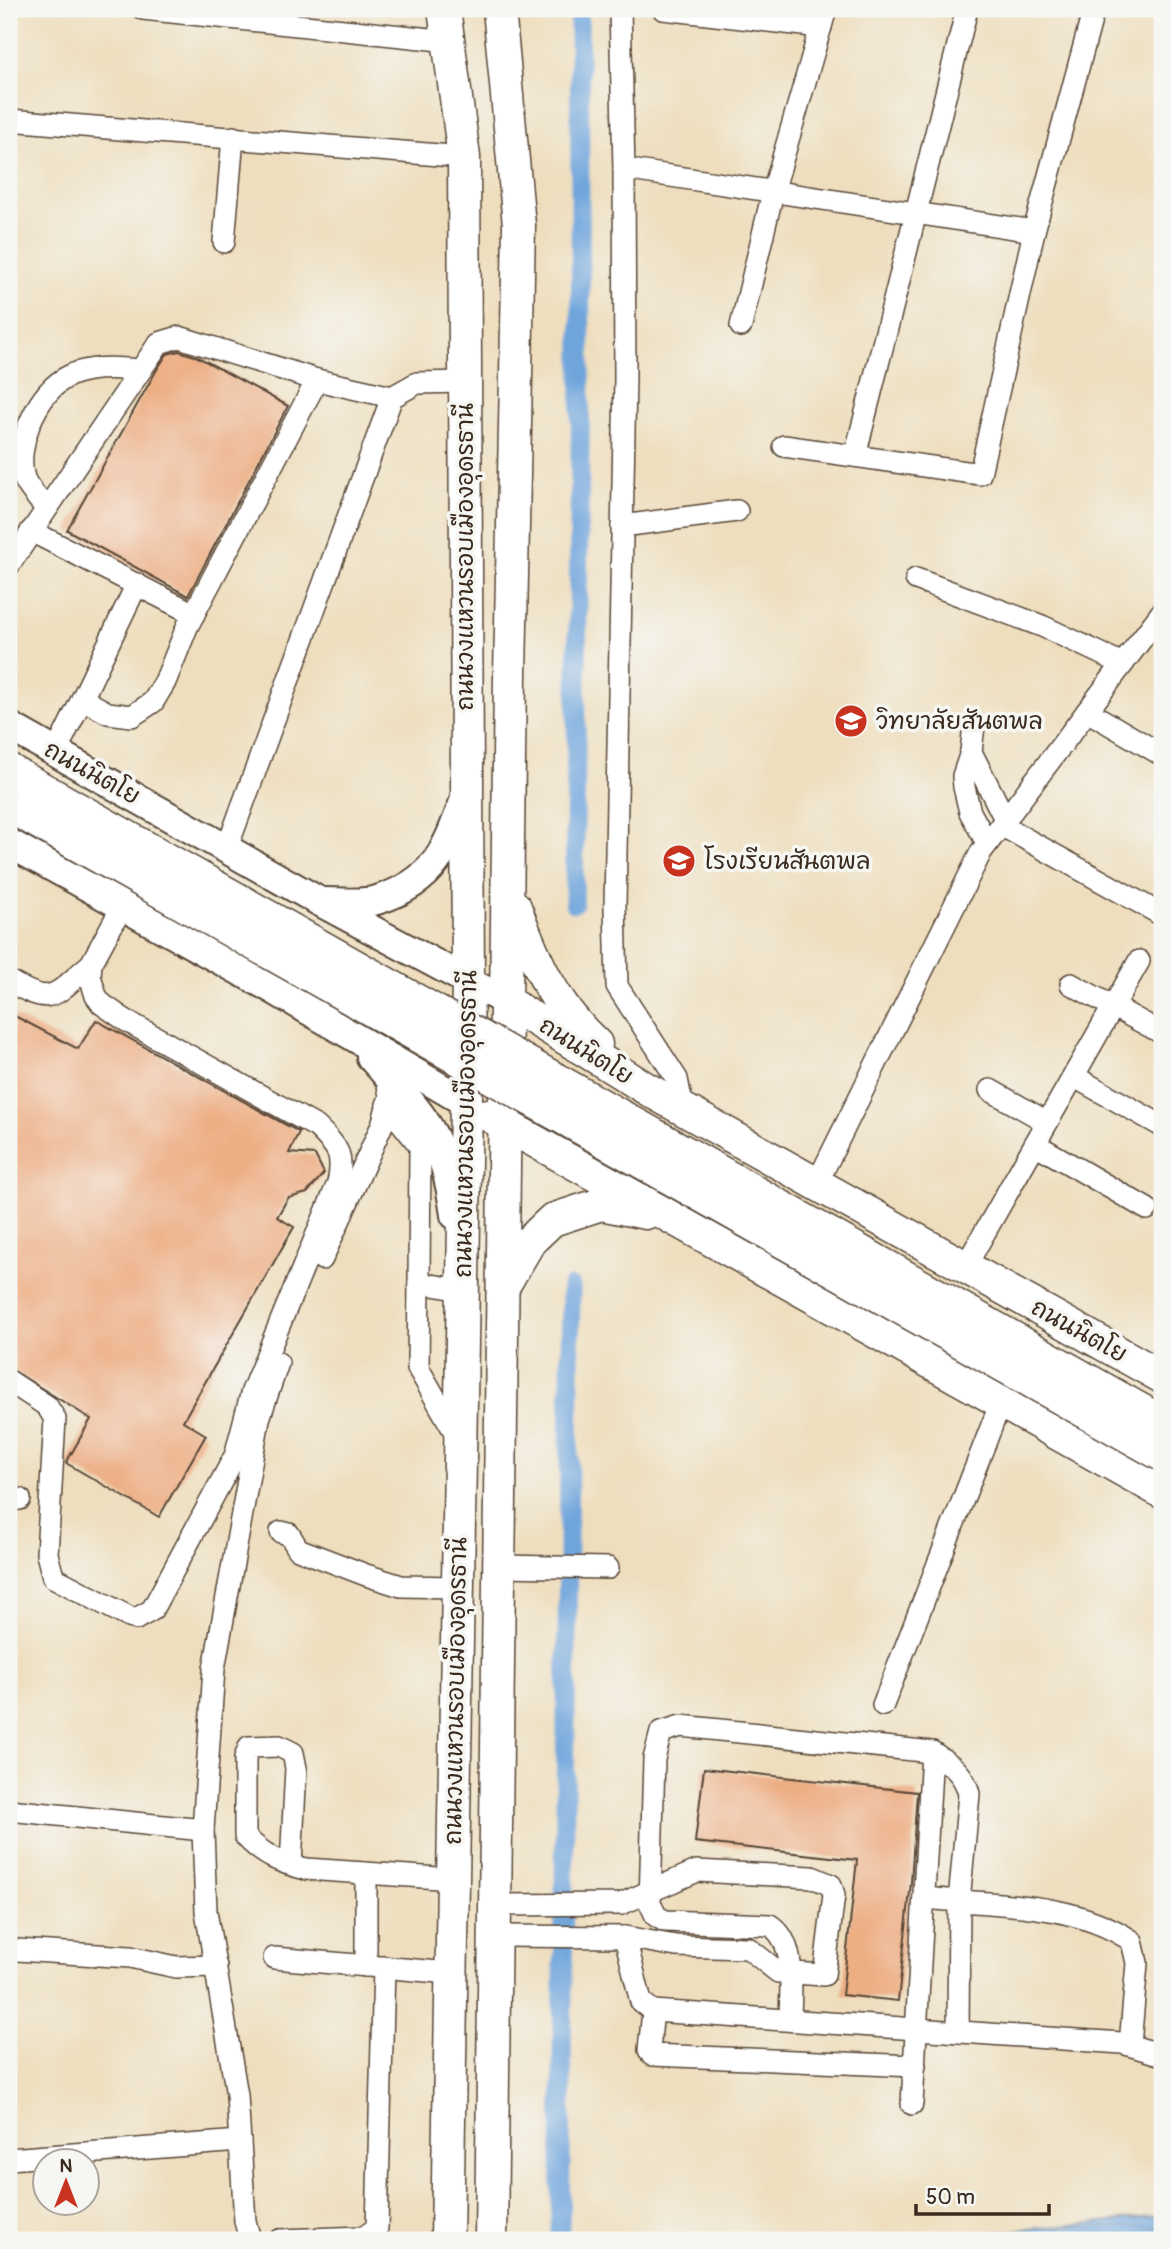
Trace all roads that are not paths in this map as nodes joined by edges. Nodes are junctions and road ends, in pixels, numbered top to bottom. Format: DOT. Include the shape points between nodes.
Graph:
graph roads {
  1 [pos="143,9"];
  2 [pos="444,9"];
  3 [pos="499,9"];
  4 [pos="620,9"];
  5 [pos="663,9"];
  6 [pos="967,9"];
  7 [pos="1094,9"];
  8 [pos="823,18"];
  9 [pos="450,41"];
  10 [pos="9,120"];
  11 [pos="233,137"];
  12 [pos="464,157"];
  13 [pos="624,169"];
  14 [pos="773,192"];
  15 [pos="915,213"];
  16 [pos="1034,231"];
  17 [pos="224,242"];
  18 [pos="741,326"];
  19 [pos="138,370"];
  20 [pos="317,380"];
  21 [pos="464,382"];
  22 [pos="392,397"];
  23 [pos="784,446"];
  24 [pos="855,456"];
  25 [pos="46,509"];
  26 [pos="737,511"];
  27 [pos="622,526"];
  28 [pos="31,531"];
  29 [pos="9,565"];
  30 [pos="916,579"];
  31 [pos="137,584"];
  32 [pos="1162,612"];
  33 [pos="194,614"];
  34 [pos="1123,664"];
  35 [pos="82,699"];
  36 [pos="1087,711"];
  37 [pos="974,725"];
  38 [pos="9,726"];
  39 [pos="56,752"];
  40 [pos="971,752"];
  41 [pos="1162,755"];
  42 [pos="9,770"];
  43 [pos="467,792"];
  44 [pos="9,806"];
  45 [pos="1003,822"];
  46 [pos="9,843"];
  47 [pos="987,843"];
  48 [pos="227,848"];
  49 [pos="509,891"];
  50 [pos="322,903"];
  51 [pos="123,905"];
  52 [pos="1162,915"];
  53 [pos="1139,961"];
  54 [pos="90,964"];
  55 [pos="9,981"];
  56 [pos="468,981"];
  57 [pos="1071,984"];
  58 [pos="269,987"];
  59 [pos="507,1002"];
  60 [pos="1113,1006"];
  61 [pos="1162,1034"];
  62 [pos="354,1036"];
  63 [pos="386,1074"];
  64 [pos="1073,1076"];
  65 [pos="647,1089"];
  66 [pos="990,1090"];
  67 [pos="466,1102"];
  68 [pos="387,1105"];
  69 [pos="682,1109"];
  70 [pos="1047,1122"];
  71 [pos="504,1125"];
  72 [pos="1162,1126"];
  73 [pos="1035,1144"];
  74 [pos="816,1185"];
  75 [pos="1147,1209"];
  76 [pos="665,1213"];
  77 [pos="965,1267"];
  78 [pos="419,1283"];
  79 [pos="463,1285"];
  80 [pos="503,1287"];
  81 [pos="1161,1374"];
  82 [pos="9,1381"];
  83 [pos="1001,1402"];
  84 [pos="1162,1422"];
  85 [pos="460,1442"];
  86 [pos="1162,1455"];
  87 [pos="1162,1492"];
  88 [pos="281,1532"];
  89 [pos="499,1566"];
  90 [pos="599,1568"];
  91 [pos="458,1587"];
  92 [pos="884,1705"];
  93 [pos="932,1752"];
  94 [pos="9,1810"];
  95 [pos="203,1830"];
  96 [pos="291,1865"];
  97 [pos="366,1873"];
  98 [pos="453,1879"];
  99 [pos="649,1892"];
  100 [pos="924,1898"];
  101 [pos="959,1900"];
  102 [pos="495,1920"];
  103 [pos="625,1937"];
  104 [pos="17,1950"];
  105 [pos="274,1958"];
  106 [pos="216,1966"];
  107 [pos="375,1966"];
  108 [pos="451,1973"];
  109 [pos="790,1974"];
  110 [pos="653,2011"];
  111 [pos="790,2020"];
  112 [pos="917,2029"];
  113 [pos="958,2032"];
  114 [pos="1130,2045"];
  115 [pos="1162,2055"];
  116 [pos="915,2067"];
  117 [pos="912,2104"];
  118 [pos="240,2141"];
  119 [pos="9,2160"];
  120 [pos="250,2240"];
  121 [pos="280,2240"];
  122 [pos="447,2240"];
  123 [pos="491,2240"];
  1 -- 9 [label="street"];
  2 -- 9 [label="highway, ถนนวงแหวนรอบเมืองอุดรธานี"];
  3 -- 49 [label="highway, ถนนวงแหวนรอบเมืองอุดรธานี" via="519,225"];
  4 -- 13 [label="street"];
  5 -- 8 [label="street"];
  6 -- 15 [label="street"];
  7 -- 16 [label="street"];
  8 -- 14 [label="street"];
  9 -- 12 [label="highway, ถนนวงแหวนรอบเมืองอุดรธานี"];
  10 -- 11 [label="street"];
  11 -- 12 [label="street"];
  11 -- 17 [label="street"];
  12 -- 21 [label="highway, ถนนวงแหวนรอบเมืองอุดรธานี"];
  13 -- 14 [label="street"];
  13 -- 27 [label="street"];
  14 -- 15 [label="street"];
  14 -- 18 [label="street"];
  15 -- 16 [label="street"];
  15 -- 24 [label="street"];
  16 -- 24 [label="street" via="980,474"];
  19 -- 20 [label="street" via="159,343 179,337"];
  19 -- 25 [label="street"];
  19 -- 25 [label="street" via="102,366 80,370 50,387 38,402 24,436 22,463 25,479"];
  20 -- 22 [label="street"];
  20 -- 33 [label="street"];
  21 -- 22 [label="street" via="417,383"];
  21 -- 43 [label="highway, ถนนวงแหวนรอบเมืองอุดรธานี"];
  22 -- 48 [label="street"];
  23 -- 24 [label="street"];
  25 -- 28 [label="street"];
  26 -- 27 [label="street"];
  27 -- 69 [label="street" via="617,986 677,1079"];
  28 -- 29 [label="street"];
  28 -- 31 [label="street"];
  30 -- 34 [label="street" via="1042,625"];
  31 -- 33 [label="street"];
  31 -- 35 [label="street"];
  32 -- 34 [label="street"];
  33 -- 35 [label="street" via="153,702 132,716 108,713"];
  34 -- 36 [label="street"];
  35 -- 39 [label="street"];
  36 -- 41 [label="street"];
  36 -- 45 [label="street"];
  37 -- 40 [label="street"];
  38 -- 39 [label="main road, ถนนนิตโย"];
  39 -- 48 [label="main road, ถนนนิตโย"];
  40 -- 45 [label="street"];
  40 -- 47 [label="street" via="964,787 970,812"];
  42 -- 84 [label="highway, ถนนนิตโย, bridge"];
  43 -- 50 [label="main road" via="448,846 424,877 378,900"];
  43 -- 56 [label="highway, ถนนวงแหวนรอบเมืองอุดรธานี"];
  44 -- 86 [label="highway, bridge"];
  45 -- 47 [label="street"];
  45 -- 52 [label="street"];
  46 -- 51 [label="main road"];
  47 -- 74 [label="street"];
  48 -- 50 [label="main road, ถนนนิตโย"];
  49 -- 59 [label="highway, ถนนวงแหวนรอบเมืองอุดรธานี"];
  49 -- 65 [label="highway" via="542,977 578,1027"];
  50 -- 56 [label="main road, ถนนนิตโย"];
  50 -- 58 [label="main road" via="325,931 314,957 294,978"];
  51 -- 54 [label="street"];
  51 -- 58 [label="main road"];
  53 -- 60 [label="street"];
  54 -- 55 [label="street" via="53,996 37,998"];
  54 -- 82 [label="street" via="102,1004 317,1127 342,1161 338,1183 252,1391 235,1455 152,1610 144,1616 128,1617 52,1577 47,1554 55,1419 47,1406"];
  56 -- 59 [label="main road, ถนนนิตโย"];
  56 -- 67 [label="highway, ถนนวงแหวนรอบเมืองอุดรธานี"];
  57 -- 60 [label="street"];
  58 -- 62 [label="main road"];
  59 -- 65 [label="highway, ถนนนิตโย"];
  59 -- 71 [label="highway, ถนนวงแหวนรอบเมืองอุดรธานี"];
  60 -- 61 [label="street"];
  60 -- 64 [label="street"];
  62 -- 63 [label="main road"];
  62 -- 67 [label="main road"];
  63 -- 68 [label="street"];
  63 -- 79 [label="main road" via="417,1107 442,1150 451,1185"];
  64 -- 70 [label="street"];
  64 -- 72 [label="street"];
  65 -- 69 [label="highway, ถนนนิตโย"];
  66 -- 70 [label="street"];
  67 -- 71 [label="highway"];
  67 -- 79 [label="highway, ถนนวงแหวนรอบเมืองอุดรธานี"];
  68 -- 78 [label="street" via="420,1146"];
  68 -- 95 [label="street" via="287,1337 259,1419 214,1669"];
  69 -- 74 [label="highway, ถนนนิตโย"];
  69 -- 76 [label="highway" via="655,1128 636,1162 638,1183"];
  70 -- 73 [label="street"];
  71 -- 76 [label="highway"];
  71 -- 80 [label="highway, ถนนวงแหวนรอบเมืองอุดรธานี"];
  73 -- 75 [label="street"];
  73 -- 77 [label="street"];
  74 -- 77 [label="highway, ถนนนิตโย"];
  76 -- 80 [label="highway" via="601,1204 552,1220 530,1241"];
  76 -- 83 [label="highway"];
  77 -- 81 [label="highway, ถนนนิตโย"];
  78 -- 79 [label="street"];
  78 -- 85 [label="street" via="418,1368"];
  79 -- 85 [label="highway, ถนนวงแหวนรอบเมืองอุดรธานี"];
  80 -- 89 [label="highway, ถนนวงแหวนรอบเมืองอุดรธานี"];
  83 -- 87 [label="highway"];
  83 -- 92 [label="street"];
  85 -- 91 [label="highway, ถนนวงแหวนรอบเมืองอุดรธานี"];
  88 -- 91 [label="street" via="289,1534 298,1549 401,1586"];
  89 -- 90 [label="street"];
  89 -- 102 [label="highway, ถนนวงแหวนรอบเมืองอุดรธานี"];
  91 -- 98 [label="highway, ถนนวงแหวนรอบเมืองอุดรธานี"];
  93 -- 99 [label="street" via="681,1726 661,1732 653,1759"];
  93 -- 100 [label="street"];
  93 -- 101 [label="street" via="954,1766 965,1779 969,1794"];
  94 -- 95 [label="street"];
  95 -- 106 [label="street" via="206,1911"];
  96 -- 96 [label="street" via="259,1851 245,1836 245,1758 249,1747 279,1746 293,1753"];
  96 -- 97 [label="street"];
  97 -- 98 [label="street"];
  97 -- 107 [label="street"];
  98 -- 108 [label="highway, ถนนวงแหวนรอบเมืองอุดรธานี"];
  99 -- 102 [label="street" via="621,1904 539,1905"];
  99 -- 109 [label="street" via="656,1916 665,1921 770,1925 786,1944"];
  99 -- 109 [label="street" via="697,1871 812,1877 831,1885 834,1895 824,1975"];
  100 -- 101 [label="street"];
  100 -- 112 [label="street"];
  101 -- 113 [label="street"];
  101 -- 114 [label="street" via="1041,1907 1107,1925 1132,1941 1137,1963"];
  102 -- 103 [label="street" via="538,1936"];
  102 -- 123 [label="highway, ถนนวงแหวนรอบเมืองอุดรธานี"];
  103 -- 109 [label="street" via="676,1946 748,1948 778,1972"];
  103 -- 110 [label="street" via="641,2002"];
  104 -- 106 [label="street"];
  105 -- 107 [label="street"];
  106 -- 118 [label="street"];
  107 -- 108 [label="street"];
  107 -- 121 [label="street" via="377,2228 364,2237"];
  108 -- 122 [label="highway, ถนนวงแหวนรอบเมืองอุดรธานี"];
  109 -- 111 [label="street"];
  110 -- 111 [label="street"];
  110 -- 116 [label="street" via="652,2055"];
  111 -- 112 [label="street"];
  112 -- 113 [label="street"];
  112 -- 116 [label="street"];
  113 -- 114 [label="street"];
  114 -- 115 [label="street"];
  116 -- 117 [label="street"];
  118 -- 119 [label="street"];
  118 -- 120 [label="street"];
}
